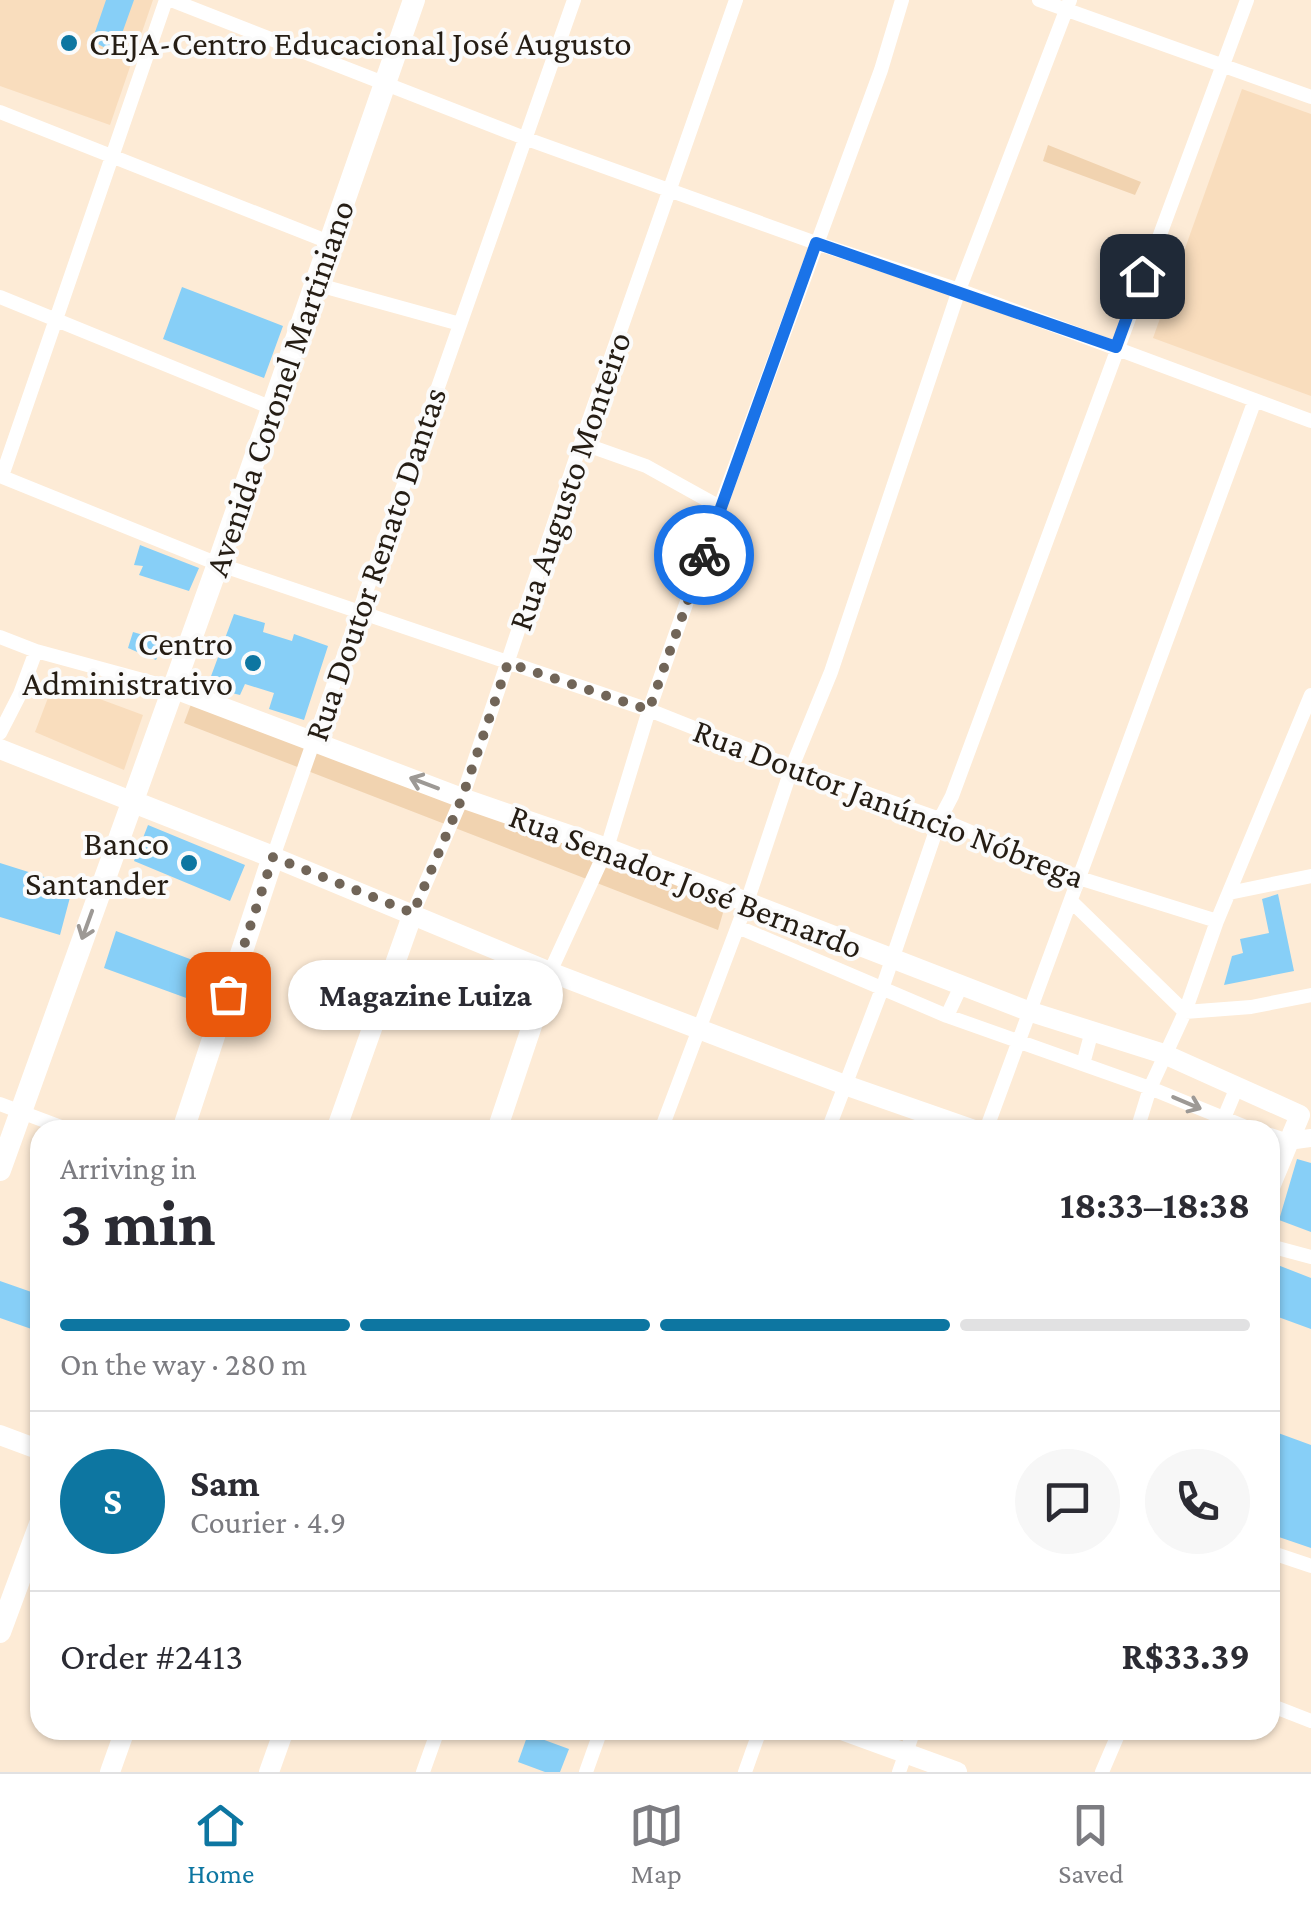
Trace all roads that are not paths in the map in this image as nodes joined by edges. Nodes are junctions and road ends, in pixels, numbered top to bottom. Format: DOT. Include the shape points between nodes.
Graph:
graph roads {
  1 [pos="168,0"];
  2 [pos="414,0"];
  3 [pos="574,0"];
  4 [pos="736,0"];
  5 [pos="902,0"];
  6 [pos="1039,0"];
  7 [pos="1247,0"];
  8 [pos="1067,5"];
  9 [pos="1221,65"];
  10 [pos="384,82"];
  11 [pos="1311,97"];
  12 [pos="0,112"];
  13 [pos="527,139"];
  14 [pos="111,156"];
  15 [pos="669,190"];
  16 [pos="329,242"];
  17 [pos="816,243"];
  18 [pos="314,284"];
  19 [pos="959,290"];
  20 [pos="0,296"];
  21 [pos="56,317"];
  22 [pos="460,324"];
  23 [pos="1116,347"];
  24 [pos="1255,400"];
  25 [pos="272,408"];
  26 [pos="1311,421"];
  27 [pos="581,443"];
  28 [pos="1,476"];
  29 [pos="720,507"];
  30 [pos="218,564"];
  31 [pos="360,610"];
  32 [pos="0,637"];
  33 [pos="36,651"];
  34 [pos="508,663"];
  35 [pos="172,688"];
  36 [pos="1311,694"];
  37 [pos="649,710"];
  38 [pos="0,733"];
  39 [pos="313,741"];
  40 [pos="0,749"];
  41 [pos="792,767"];
  42 [pos="462,798"];
  43 [pos="131,801"];
  44 [pos="940,820"];
  45 [pos="607,848"];
  46 [pos="273,857"];
  47 [pos="1311,876"];
  48 [pos="1079,878"];
  49 [pos="1228,893"];
  50 [pos="747,902"];
  51 [pos="1072,902"];
  52 [pos="413,913"];
  53 [pos="1217,921"];
  54 [pos="738,927"];
  55 [pos="822,932"];
  56 [pos="812,957"];
  57 [pos="892,959"];
  58 [pos="550,972"];
  59 [pos="961,986"];
  60 [pos="882,989"];
  61 [pos="1311,996"];
  62 [pos="1028,1011"];
  63 [pos="1185,1012"];
  64 [pos="947,1016"];
  65 [pos="700,1028"];
  66 [pos="1092,1031"];
  67 [pos="1018,1042"];
  68 [pos="1164,1054"];
  69 [pos="1082,1064"];
  70 [pos="845,1085"];
  71 [pos="1238,1087"];
  72 [pos="1150,1088"];
  73 [pos="10,1108"];
  74 [pos="1306,1115"];
  75 [pos="1224,1118"];
  76 [pos="42,1120"];
  77 [pos="186,1120"];
  78 [pos="340,1120"];
  79 [pos="500,1120"];
  80 [pos="665,1120"];
  81 [pos="832,1120"];
  82 [pos="945,1120"];
  83 [pos="990,1120"];
  84 [pos="1139,1120"];
  85 [pos="1229,1120"];
  86 [pos="1280,1137"];
  87 [pos="1280,1138"];
  88 [pos="1311,1138"];
  89 [pos="0,1170"];
  90 [pos="1280,1249"];
  91 [pos="1311,1257"];
  92 [pos="0,1435"];
  93 [pos="30,1446"];
  94 [pos="30,1551"];
  95 [pos="1280,1555"];
  96 [pos="1311,1566"];
  97 [pos="0,1632"];
  98 [pos="1280,1709"];
  99 [pos="1311,1721"];
  100 [pos="121,1740"];
  101 [pos="280,1740"];
  102 [pos="434,1740"];
  103 [pos="597,1740"];
  104 [pos="756,1740"];
  105 [pos="860,1740"];
  106 [pos="1116,1740"];
  107 [pos="902,1763"];
  108 [pos="110,1772"];
  109 [pos="269,1772"];
  110 [pos="423,1772"];
  111 [pos="586,1772"];
  112 [pos="745,1772"];
  113 [pos="957,1772"];
  114 [pos="1102,1772"];
  1 -- 10 [label="street"];
  1 -- 14 [label="street"];
  2 -- 10 [label="main road, Avenida Coronel Martiniano"];
  3 -- 13 [label="street, Rua Doutor Renato Dantas"];
  4 -- 15 [label="street, Rua Augusto Monteiro"];
  5 -- 17 [label="street"];
  6 -- 8 [label="street"];
  7 -- 9 [label="street"];
  8 -- 9 [label="street"];
  8 -- 19 [label="street"];
  9 -- 11 [label="street"];
  9 -- 23 [label="street"];
  10 -- 13 [label="street"];
  10 -- 16 [label="main road, Avenida Coronel Martiniano"];
  12 -- 14 [label="street"];
  13 -- 15 [label="street"];
  13 -- 22 [label="street, Rua Doutor Renato Dantas"];
  14 -- 16 [label="street"];
  14 -- 21 [label="street"];
  15 -- 17 [label="street"];
  15 -- 27 [label="street, Rua Augusto Monteiro"];
  16 -- 18 [label="main road, Avenida Coronel Martiniano"];
  17 -- 19 [label="street"];
  17 -- 29 [label="street"];
  18 -- 22 [label="street"];
  18 -- 25 [label="main road, Avenida Coronel Martiniano"];
  19 -- 23 [label="street"];
  19 -- 41 [label="street" via="831,672"];
  20 -- 21 [label="street"];
  21 -- 25 [label="street"];
  21 -- 28 [label="street"];
  22 -- 31 [label="street, Rua Doutor Renato Dantas"];
  23 -- 24 [label="street"];
  23 -- 44 [label="street"];
  24 -- 26 [label="street"];
  24 -- 48 [label="street"];
  25 -- 30 [label="main road, Avenida Coronel Martiniano"];
  27 -- 29 [label="street" via="646,466"];
  27 -- 34 [label="street, Rua Augusto Monteiro"];
  28 -- 30 [label="street, Rua Doutor Janúncio Nóbrega"];
  29 -- 37 [label="street"];
  30 -- 31 [label="street, Rua Doutor Janúncio Nóbrega"];
  30 -- 35 [label="main road, Avenida Coronel Martiniano"];
  31 -- 34 [label="street, Rua Doutor Janúncio Nóbrega"];
  31 -- 39 [label="street, Rua Doutor Renato Dantas"];
  32 -- 33 [label="street, Rua Senador José Bernardo"];
  33 -- 35 [label="street, Rua Senador José Bernardo"];
  33 -- 38 [label="street"];
  34 -- 37 [label="street, Rua Doutor Janúncio Nóbrega"];
  34 -- 42 [label="street, Rua Augusto Monteiro"];
  35 -- 39 [label="main road, Rua Senador José Bernardo"];
  35 -- 43 [label="main road, Avenida Coronel Martiniano"];
  36 -- 49 [label="street"];
  37 -- 41 [label="street, Rua Doutor Janúncio Nóbrega"];
  37 -- 45 [label="street"];
  42 -- 39 [label="main road, Rua Senador José Bernardo, one-way"];
  39 -- 46 [label="street, Rua Doutor Renato Dantas"];
  40 -- 43 [label="main road"];
  41 -- 44 [label="street, Rua Doutor Janúncio Nóbrega"];
  41 -- 50 [label="street"];
  42 -- 45 [label="main road, Rua Senador José Bernardo"];
  42 -- 52 [label="street, Rua Augusto Monteiro"];
  43 -- 46 [label="main road"];
  43 -- 73 [label="main road, Avenida Coronel Martiniano, one-way"];
  44 -- 48 [label="street, Rua Doutor Janúncio Nóbrega"];
  44 -- 57 [label="street"];
  45 -- 50 [label="main road, Rua Senador José Bernardo"];
  45 -- 58 [label="street"];
  46 -- 52 [label="main road"];
  46 -- 77 [label="main road, Rua Doutor Renato Dantas"];
  47 -- 49 [label="street"];
  48 -- 51 [label="street"];
  48 -- 53 [label="street, Rua Doutor Janúncio Nóbrega"];
  49 -- 53 [label="street"];
  50 -- 54 [label="street"];
  50 -- 55 [label="main road, Rua Senador José Bernardo"];
  51 -- 62 [label="street"];
  51 -- 63 [label="street"];
  52 -- 58 [label="main road"];
  52 -- 78 [label="main road, Rua Augusto Monteiro"];
  53 -- 63 [label="street"];
  54 -- 56 [label="street, Rua Senador José Bernardo"];
  54 -- 65 [label="street"];
  55 -- 56 [label="street"];
  55 -- 57 [label="main road, Rua Senador José Bernardo"];
  56 -- 60 [label="street, Rua Senador José Bernardo"];
  57 -- 59 [label="main road, Rua Senador José Bernardo"];
  57 -- 60 [label="street"];
  58 -- 65 [label="main road"];
  58 -- 79 [label="main road"];
  59 -- 62 [label="main road, Rua Senador José Bernardo"];
  59 -- 64 [label="street"];
  60 -- 64 [label="street, Rua Senador José Bernardo"];
  60 -- 70 [label="street"];
  61 -- 63 [label="street"];
  62 -- 66 [label="main road, Rua Senador José Bernardo"];
  62 -- 67 [label="street"];
  63 -- 68 [label="street"];
  64 -- 67 [label="street, Rua Senador José Bernardo"];
  65 -- 70 [label="main road"];
  65 -- 80 [label="street"];
  66 -- 68 [label="main road, Rua Senador José Bernardo"];
  66 -- 69 [label="street"];
  67 -- 69 [label="street, Rua Senador José Bernardo"];
  67 -- 83 [label="street"];
  68 -- 71 [label="main road, Rua Senador José Bernardo"];
  68 -- 72 [label="street"];
  69 -- 72 [label="street, Rua Senador José Bernardo"];
  70 -- 81 [label="street"];
  70 -- 82 [label="main road"];
  71 -- 74 [label="main road, Rua Senador José Bernardo"];
  71 -- 75 [label="street"];
  72 -- 75 [label="street, Rua Senador José Bernardo, one-way"];
  72 -- 84 [label="street"];
  73 -- 76 [label="street"];
  73 -- 89 [label="main road, Avenida Coronel Martiniano"];
  74 -- 86 [label="main road"];
  75 -- 85 [label="street, Rua Senador José Bernardo"];
  87 -- 88 [label="street"];
  90 -- 91 [label="street"];
  92 -- 93 [label="main road"];
  94 -- 97 [label="main road"];
  95 -- 96 [label="street"];
  98 -- 99 [label="street"];
  100 -- 108 [label="main road"];
  101 -- 109 [label="main road"];
  102 -- 110 [label="street"];
  103 -- 111 [label="street"];
  104 -- 112 [label="street"];
  105 -- 107 [label="main road"];
  106 -- 114 [label="street"];
  107 -- 113 [label="main road"];
}
